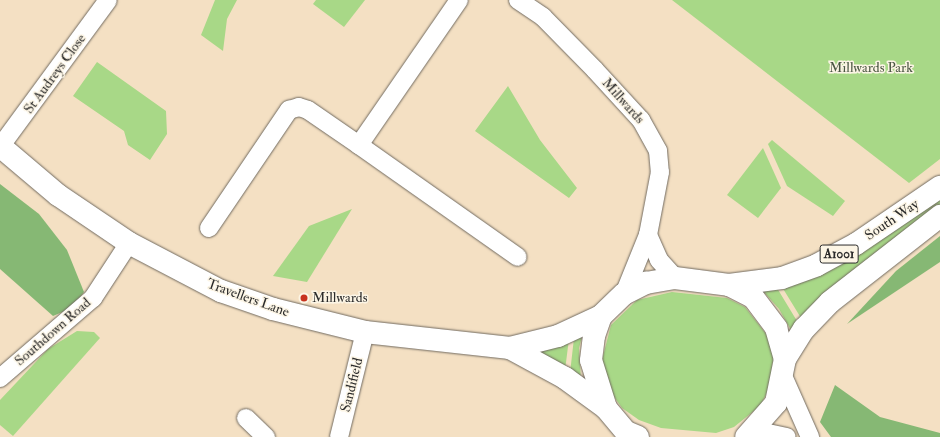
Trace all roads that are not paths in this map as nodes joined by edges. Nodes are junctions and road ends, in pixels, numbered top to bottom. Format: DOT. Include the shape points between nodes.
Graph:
graph roads {
  1 [pos="108,0"];
  2 [pos="459,0"];
  3 [pos="518,0"];
  4 [pos="359,145"];
  5 [pos="0,147"];
  6 [pos="940,187"];
  7 [pos="940,216"];
  8 [pos="209,228"];
  9 [pos="648,235"];
  10 [pos="129,243"];
  11 [pos="518,257"];
  12 [pos="675,278"];
  13 [pos="729,285"];
  14 [pos="624,294"];
  15 [pos="601,316"];
  16 [pos="365,332"];
  17 [pos="510,348"];
  18 [pos="784,367"];
  19 [pos="0,378"];
  20 [pos="606,408"];
  21 [pos="246,418"];
  22 [pos="630,435"];
  23 [pos="266,437"];
  24 [pos="339,437"];
  25 [pos="747,437"];
  26 [pos="787,437"];
  27 [pos="810,437"];
  1 -- 5 [label="street, St Audreys Close"];
  2 -- 4 [label="street"];
  3 -- 9 [label="street, Millwards" via="543,18 649,132 658,151 660,172"];
  4 -- 8 [label="street" via="308,110 299,107 289,110"];
  4 -- 11 [label="street"];
  5 -- 10 [label="main road, Travellers Lane" via="58,195"];
  6 -- 13 [label="main road, South Way / A1001" via="817,265 782,278"];
  7 -- 18 [label="main road, South Way / A1001" via="830,302 804,328"];
  9 -- 12 [label="street" via="659,260"];
  9 -- 14 [label="street, Millwards"];
  10 -- 16 [label="main road, Travellers Lane" via="221,291"];
  10 -- 19 [label="street, Southdown Road" via="93,298"];
  12 -- 13 [label="main road"];
  12 -- 14 [label="main road" via="646,283"];
  13 -- 18 [label="main road" via="753,297 767,311"];
  14 -- 15 [label="main road"];
  15 -- 17 [label="main road, Travellers Lane" via="558,336"];
  15 -- 20 [label="main road" via="591,360"];
  16 -- 17 [label="main road, Travellers Lane"];
  16 -- 24 [label="street, Sandifield"];
  17 -- 20 [label="main road, Travellers Lane" via="565,378"];
  18 -- 25 [label="main road" via="776,403"];
  18 -- 27 [label="street"];
  20 -- 22 [label="main road"];
  21 -- 23 [label="street"];
  25 -- 26 [label="street" via="768,433"];
}
